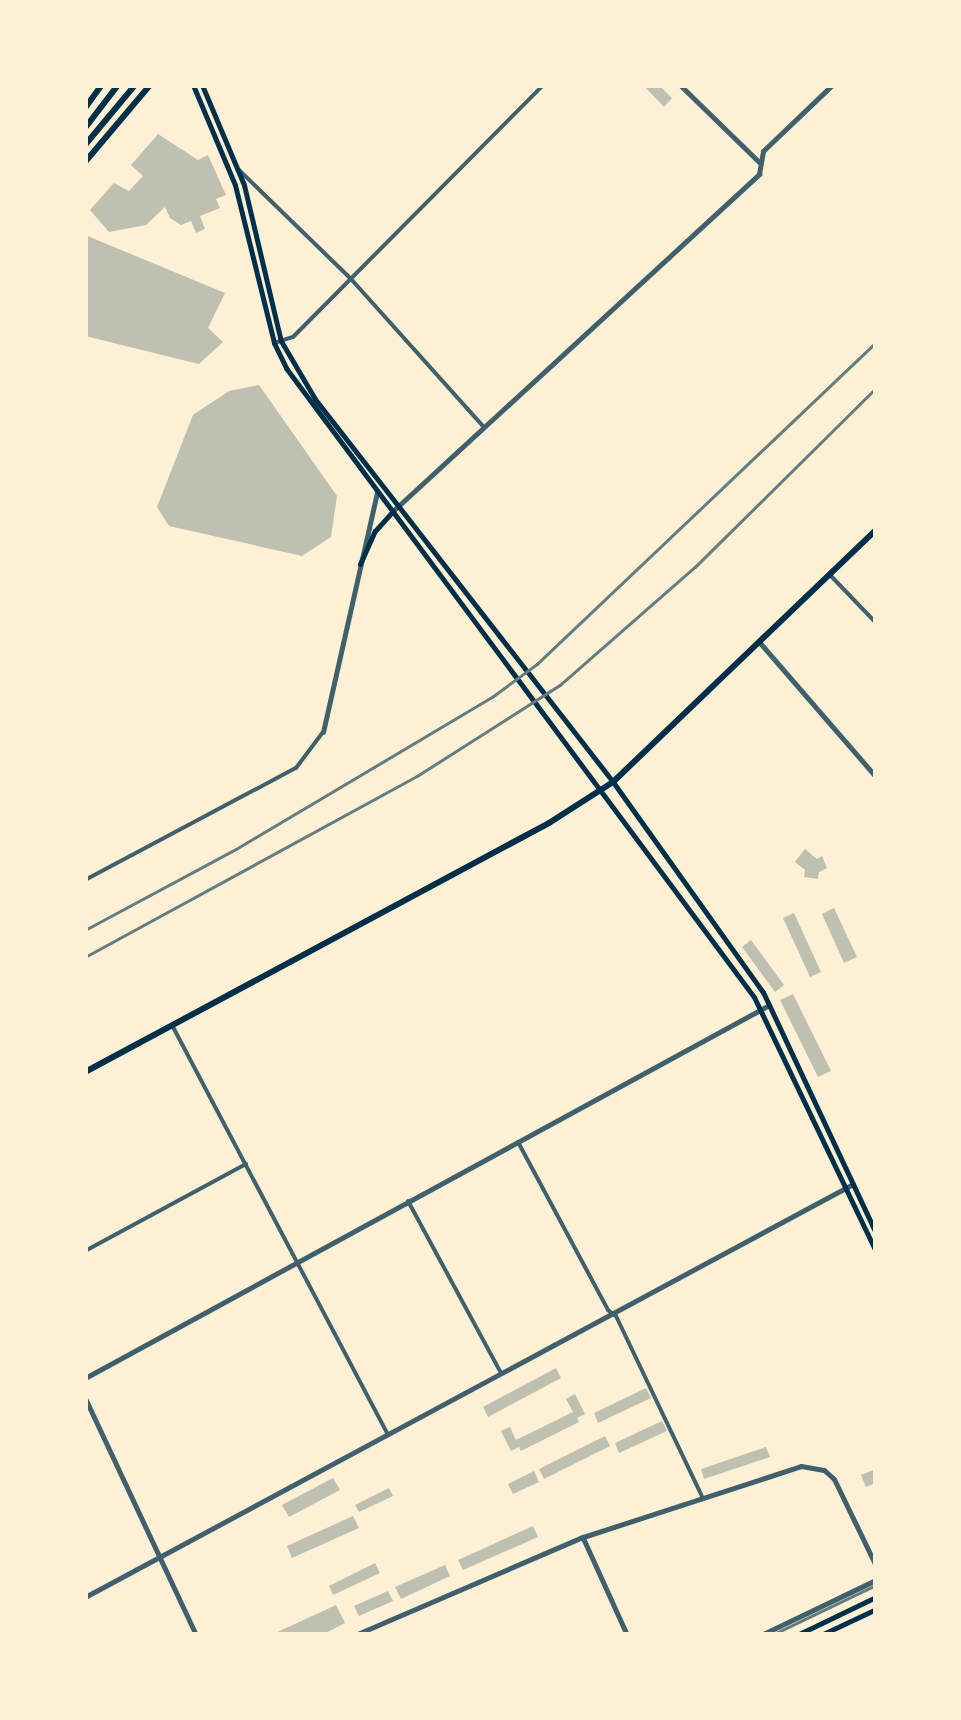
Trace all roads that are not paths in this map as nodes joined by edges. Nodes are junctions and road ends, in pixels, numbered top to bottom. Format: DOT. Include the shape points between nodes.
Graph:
graph roads {
  1 [pos="102,85"];
  2 [pos="118,85"];
  3 [pos="136,85"];
  4 [pos="150,85"];
  5 [pos="193,85"];
  6 [pos="202,85"];
  7 [pos="543,85"];
  8 [pos="680,85"];
  9 [pos="832,85"];
  10 [pos="86,106"];
  11 [pos="85,128"];
  12 [pos="85,145"];
  13 [pos="763,151"];
  14 [pos="749,152"];
  15 [pos="85,162"];
  16 [pos="760,162"];
  17 [pos="238,170"];
  18 [pos="351,280"];
  19 [pos="278,342"];
  20 [pos="484,427"];
  21 [pos="380,479"];
  22 [pos="378,491"];
  23 [pos="401,504"];
  24 [pos="393,511"];
  25 [pos="876,530"];
  26 [pos="360,564"];
  27 [pos="830,576"];
  28 [pos="876,624"];
  29 [pos="760,643"];
  30 [pos="323,732"];
  31 [pos="876,777"];
  32 [pos="613,782"];
  33 [pos="602,789"];
  34 [pos="85,880"];
  35 [pos="770,1005"];
  36 [pos="762,1012"];
  37 [pos="172,1025"];
  38 [pos="85,1072"];
  39 [pos="518,1142"];
  40 [pos="246,1164"];
  41 [pos="852,1184"];
  42 [pos="845,1187"];
  43 [pos="408,1201"];
  44 [pos="876,1233"];
  45 [pos="85,1251"];
  46 [pos="876,1252"];
  47 [pos="298,1262"];
  48 [pos="611,1313"];
  49 [pos="500,1372"];
  50 [pos="85,1378"];
  51 [pos="85,1398"];
  52 [pos="388,1434"];
  53 [pos="703,1498"];
  54 [pos="583,1538"];
  55 [pos="159,1558"];
  56 [pos="876,1566"];
  57 [pos="876,1580"];
  58 [pos="876,1596"];
  59 [pos="85,1597"];
  60 [pos="876,1609"];
  61 [pos="196,1635"];
  62 [pos="355,1635"];
  63 [pos="627,1635"];
  64 [pos="760,1635"];
  65 [pos="797,1635"];
  66 [pos="821,1635"];
  1 -- 10 [label="main road"];
  2 -- 11 [label="main road"];
  3 -- 12 [label="main road"];
  4 -- 15 [label="main road"];
  5 -- 19 [label="main road" via="235,186"];
  6 -- 17 [label="main road"];
  7 -- 18 [label="street"];
  8 -- 14 [label="street"];
  9 -- 13 [label="street"];
  13 -- 14 [label="street"];
  13 -- 16 [label="street"];
  14 -- 16 [label="street"];
  16 -- 20 [label="street" via="760,174"];
  17 -- 18 [label="street"];
  17 -- 19 [label="main road"];
  18 -- 19 [label="street" via="292,337"];
  18 -- 20 [label="street"];
  19 -- 21 [label="main road"];
  19 -- 22 [label="main road" via="308,402"];
  20 -- 23 [label="street"];
  21 -- 22 [label="street"];
  21 -- 23 [label="main road"];
  22 -- 24 [label="main road"];
  22 -- 26 [label="street"];
  23 -- 24 [label="street"];
  23 -- 32 [label="main road"];
  24 -- 26 [label="main road"];
  24 -- 33 [label="main road"];
  25 -- 27 [label="main road"];
  26 -- 30 [label="street"];
  27 -- 28 [label="street"];
  27 -- 29 [label="main road"];
  29 -- 31 [label="street"];
  29 -- 32 [label="main road"];
  30 -- 34 [label="street" via="296,768"];
  32 -- 33 [label="main road"];
  32 -- 35 [label="main road"];
  33 -- 36 [label="main road"];
  33 -- 37 [label="main road"];
  35 -- 36 [label="street"];
  35 -- 41 [label="main road"];
  36 -- 39 [label="street"];
  36 -- 42 [label="main road"];
  37 -- 38 [label="main road"];
  37 -- 40 [label="street"];
  39 -- 43 [label="street"];
  39 -- 48 [label="street"];
  40 -- 45 [label="street"];
  40 -- 47 [label="street"];
  41 -- 42 [label="street"];
  41 -- 44 [label="main road"];
  42 -- 46 [label="main road"];
  42 -- 48 [label="street"];
  43 -- 47 [label="street"];
  43 -- 49 [label="street"];
  47 -- 50 [label="street"];
  47 -- 52 [label="street"];
  48 -- 49 [label="street"];
  48 -- 53 [label="street"];
  49 -- 52 [label="street"];
  51 -- 55 [label="street"];
  52 -- 55 [label="street"];
  53 -- 54 [label="street"];
  53 -- 56 [label="street" via="801,1466 824,1470"];
  54 -- 62 [label="street"];
  54 -- 63 [label="street"];
  55 -- 59 [label="street"];
  55 -- 61 [label="street"];
  57 -- 64 [label="street"];
  58 -- 65 [label="main road"];
  60 -- 66 [label="main road"];
}
